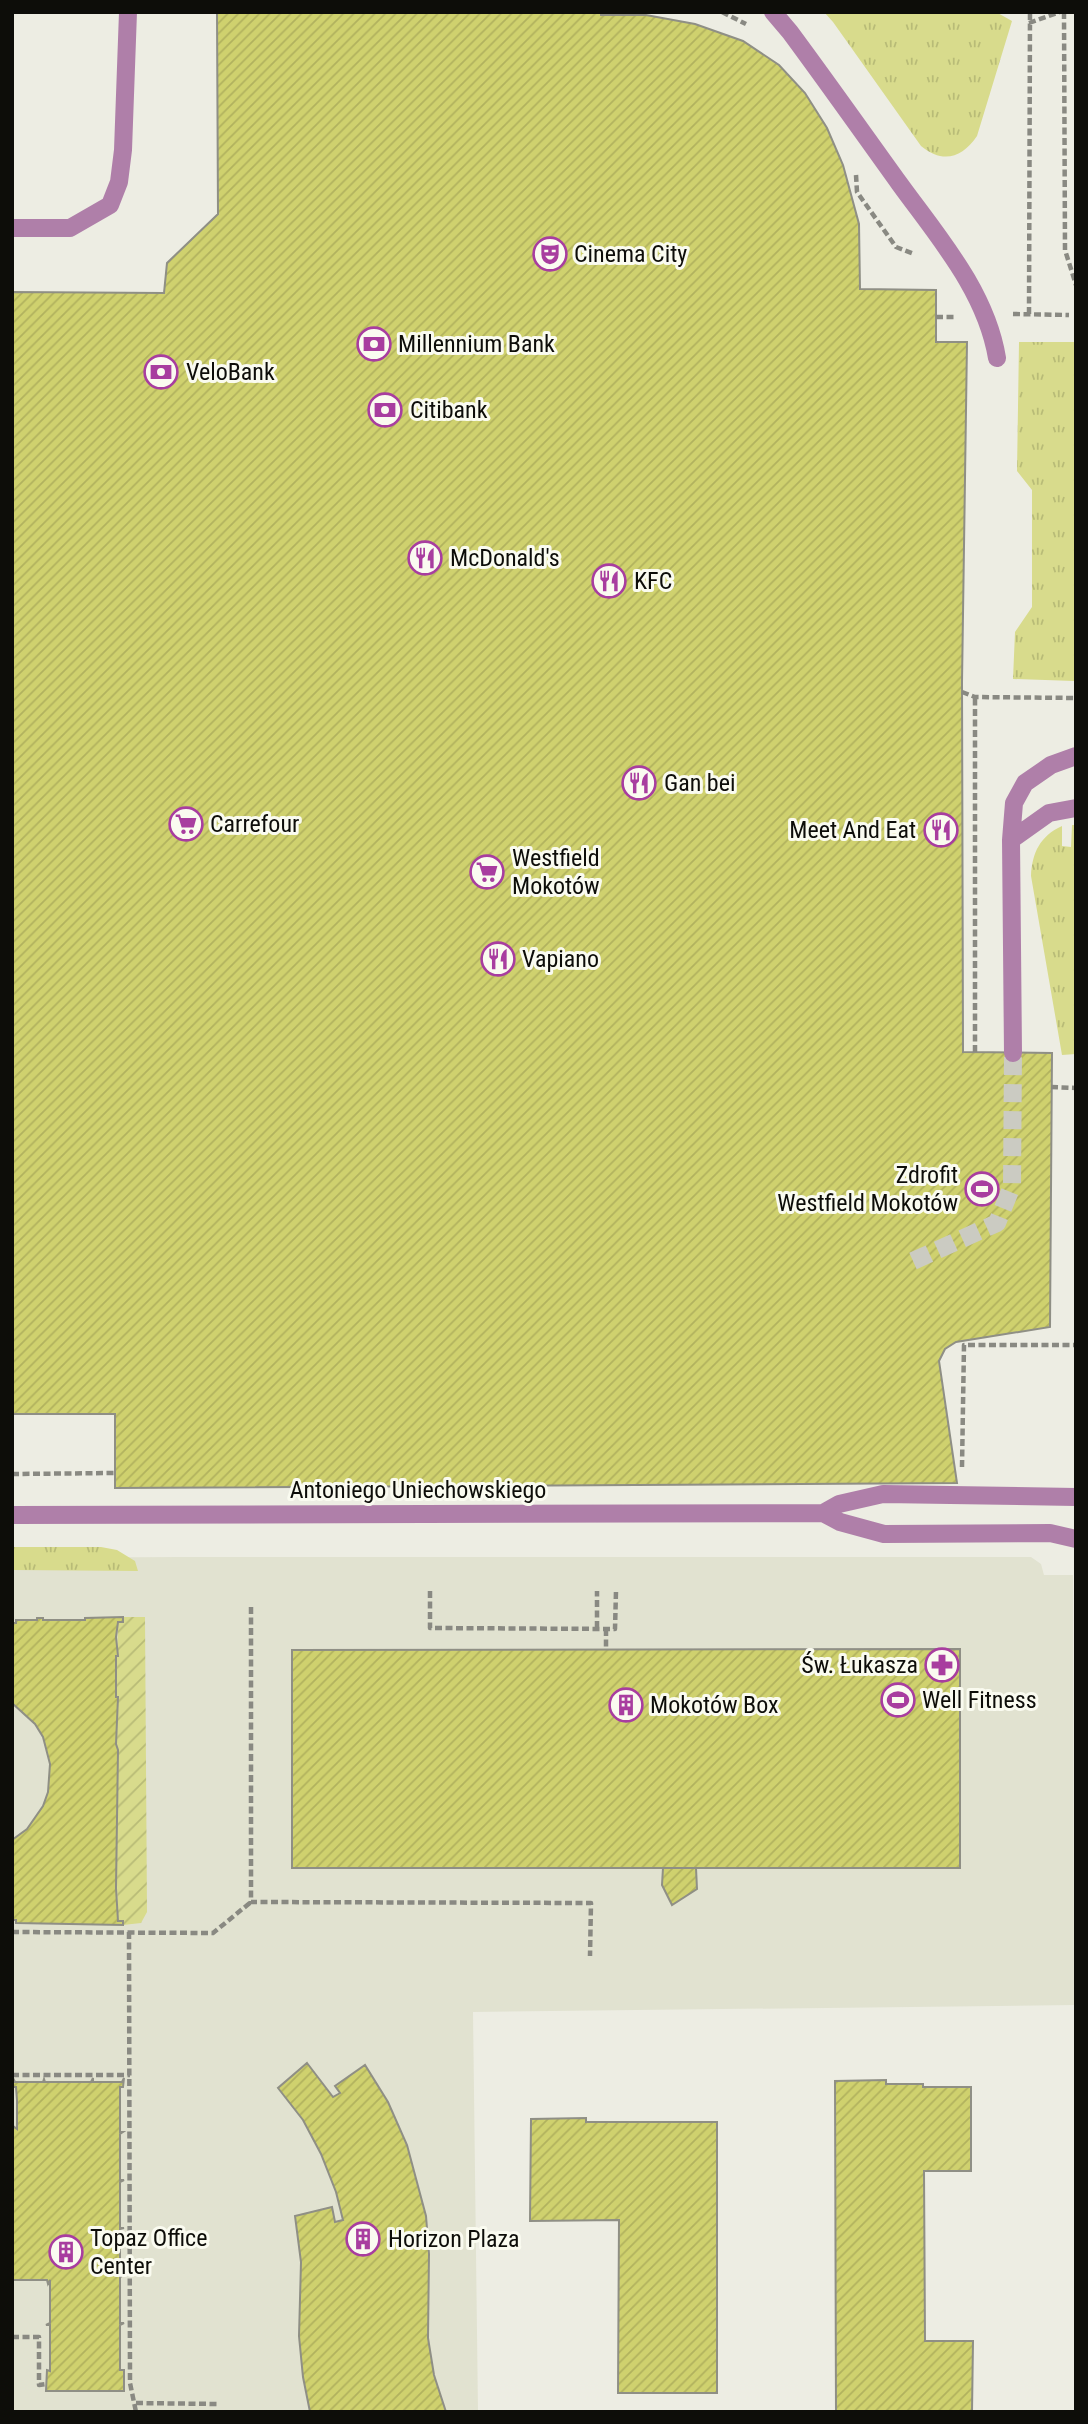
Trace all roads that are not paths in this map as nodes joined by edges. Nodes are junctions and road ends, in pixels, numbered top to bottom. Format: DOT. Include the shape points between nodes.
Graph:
graph roads {
  1 [pos="128,12"];
  2 [pos="773,12"];
  3 [pos="12,228"];
  4 [pos="997,358"];
  5 [pos="1076,756"];
  6 [pos="1076,808"];
  7 [pos="1011,840"];
  8 [pos="1013,1053"];
  9 [pos="1076,1497"];
  10 [pos="823,1513"];
  11 [pos="12,1515"];
  12 [pos="1076,1539"];
  1 -- 3 [label="street" via="123,150 110,205 70,228"];
  2 -- 4 [label="street" via="960,268 985,316"];
  5 -- 7 [label="street" via="1051,765 1025,783 1014,803"];
  6 -- 7 [label="street" via="1049,813"];
  7 -- 8 [label="street"];
  9 -- 10 [label="street, Antoniego Uniechowskiego" via="883,1494 839,1504"];
  10 -- 11 [label="street, Antoniego Uniechowskiego"];
  10 -- 12 [label="street, Antoniego Uniechowskiego" via="861,1529 910,1539 1050,1533"];
}
